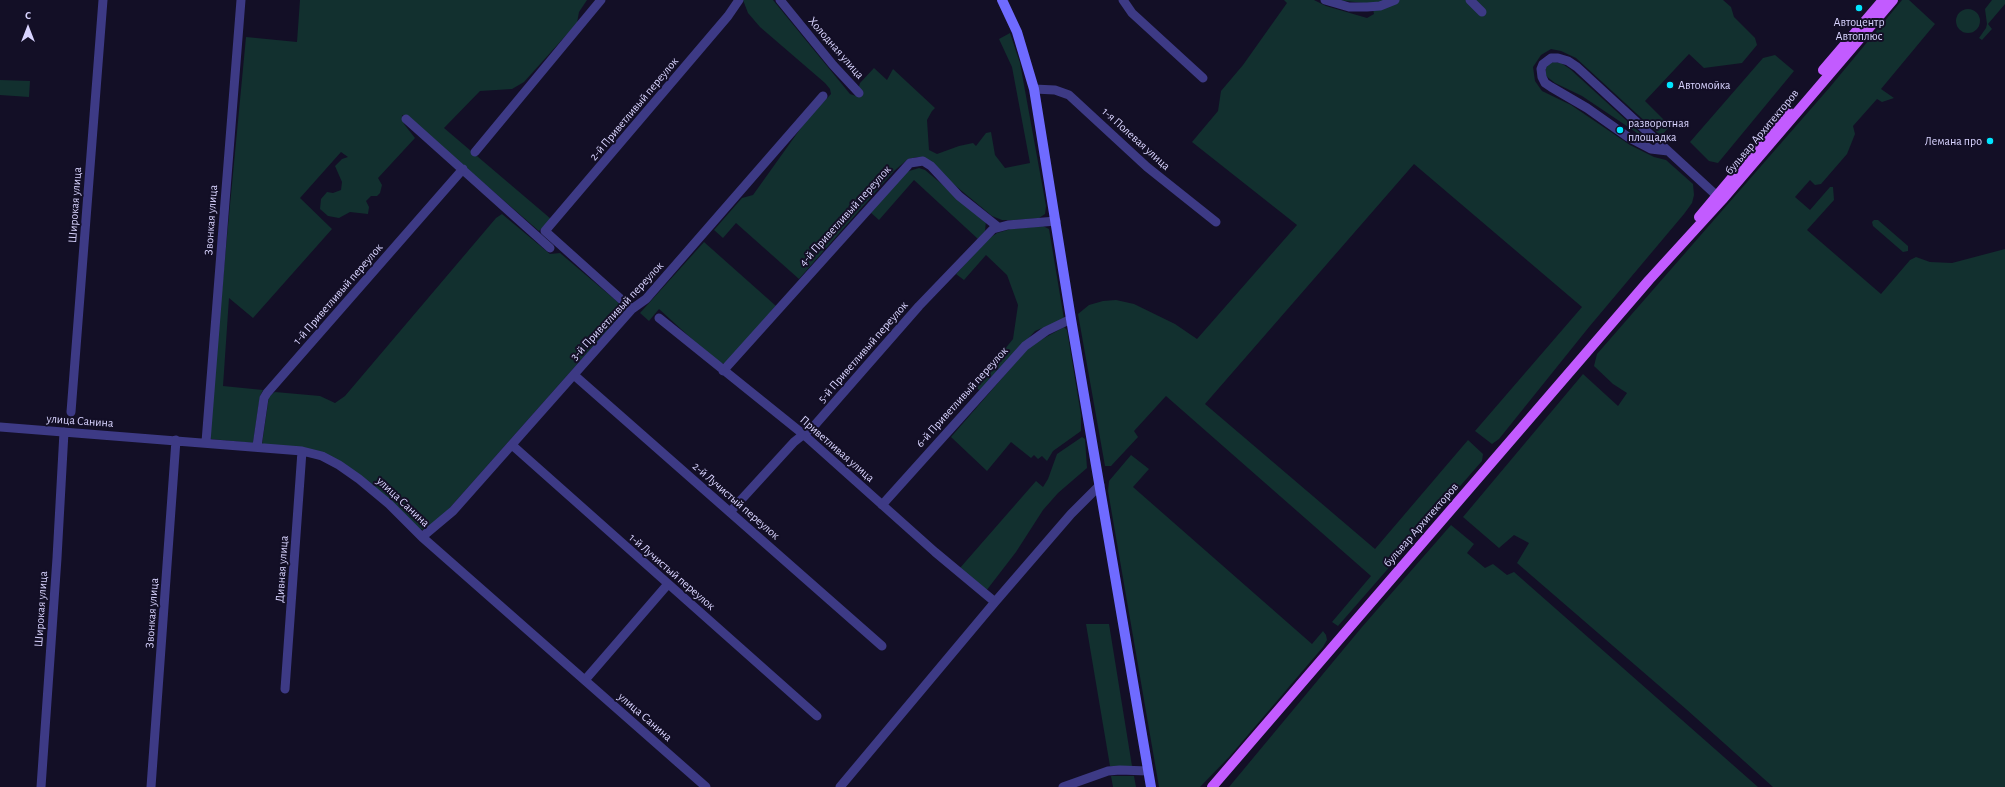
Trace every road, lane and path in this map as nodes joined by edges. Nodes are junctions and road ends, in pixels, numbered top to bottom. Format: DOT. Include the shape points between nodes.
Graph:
graph roads {
  1 [pos="103,0"];
  2 [pos="241,0"];
  3 [pos="601,0"];
  4 [pos="739,0"];
  5 [pos="780,0"];
  6 [pos="1002,0"];
  7 [pos="1123,0"];
  8 [pos="1325,0"];
  9 [pos="1395,0"];
  10 [pos="1470,0"];
  11 [pos="1883,0"];
  12 [pos="1893,0"];
  13 [pos="1482,12"];
  14 [pos="1203,78"];
  15 [pos="1034,89"];
  16 [pos="859,93"];
  17 [pos="823,96"];
  18 [pos="406,119"];
  19 [pos="1668,151"];
  20 [pos="475,152"];
  21 [pos="462,169"];
  22 [pos="1719,198"];
  23 [pos="1056,221"];
  24 [pos="1216,222"];
  25 [pos="998,227"];
  26 [pos="550,248"];
  27 [pos="632,309"];
  28 [pos="659,318"];
  29 [pos="1071,319"];
  30 [pos="724,371"];
  31 [pos="574,375"];
  32 [pos="71,412"];
  33 [pos="0,427"];
  34 [pos="64,432"];
  35 [pos="803,434"];
  36 [pos="176,440"];
  37 [pos="206,442"];
  38 [pos="258,446"];
  39 [pos="512,446"];
  40 [pos="302,451"];
  41 [pos="1100,485"];
  42 [pos="882,505"];
  43 [pos="730,512"];
  44 [pos="422,537"];
  45 [pos="668,584"];
  46 [pos="995,602"];
  47 [pos="882,646"];
  48 [pos="585,680"];
  49 [pos="285,689"];
  50 [pos="817,716"];
  51 [pos="1148,771"];
  52 [pos="41,787"];
  53 [pos="152,787"];
  54 [pos="706,787"];
  55 [pos="840,787"];
  56 [pos="1063,787"];
  57 [pos="1151,787"];
  58 [pos="1212,787"];
  1 -- 32 [label="street, Широкая улица"];
  2 -- 37 [label="street, Звонкая улица"];
  3 -- 20 [label="street"];
  4 -- 27 [label="street, 2-й Приветливый переулок" via="545,231"];
  5 -- 16 [label="street, Холодная улица"];
  6 -- 15 [label="main road" via="1019,37"];
  7 -- 14 [label="street" via="1132,13"];
  8 -- 9 [label="street" via="1349,7 1366,7 1380,6"];
  10 -- 13 [label="street"];
  11 -- 22 [label="main road, бульвар Архитекторов"];
  12 -- 22 [label="main road, бульвар Архитекторов"];
  15 -- 23 [label="main road"];
  15 -- 24 [label="street, 1-я Полевая улица" via="1055,90 1069,95 1147,167"];
  17 -- 27 [label="street, 3-й Приветливый переулок" via="646,299"];
  18 -- 21 [label="street"];
  19 -- 19 [label="street" via="1568,61 1551,58 1543,64 1542,78 1551,88 1575,100 1628,137 1652,149"];
  19 -- 22 [label="street"];
  21 -- 26 [label="street"];
  21 -- 38 [label="street, 1-й Приветливый переулок" via="267,393 264,398"];
  22 -- 58 [label="main road, бульвар Архитекторов"];
  23 -- 25 [label="street"];
  23 -- 29 [label="main road"];
  25 -- 30 [label="street, 4-й Приветливый переулок" via="960,196 931,166 923,162 910,163"];
  25 -- 35 [label="street, 5-й Приветливый переулок" via="993,229 919,306 814,426"];
  27 -- 31 [label="street, 3-й Приветливый переулок"];
  28 -- 30 [label="street, Приветливая улица"];
  29 -- 41 [label="main road"];
  29 -- 42 [label="street, 6-й Приветливый переулок" via="1046,331 1025,346"];
  30 -- 35 [label="street, Приветливая улица"];
  31 -- 39 [label="street, 3-й Приветливый переулок"];
  31 -- 43 [label="street, 2-й Лучистый переулок"];
  33 -- 34 [label="street, улица Санина"];
  34 -- 36 [label="street, улица Санина"];
  34 -- 52 [label="street, Широкая улица"];
  35 -- 42 [label="street, Приветливая улица"];
  35 -- 43 [label="street, 5-й Приветливый переулок"];
  36 -- 37 [label="street, улица Санина"];
  36 -- 53 [label="street, Звонкая улица"];
  37 -- 38 [label="street, улица Санина"];
  38 -- 40 [label="street, улица Санина"];
  39 -- 44 [label="street, 3-й Приветливый переулок" via="453,511"];
  39 -- 45 [label="street, 1-й Лучистый переулок"];
  40 -- 44 [label="street, улица Санина" via="339,464 389,504"];
  40 -- 49 [label="street, Дивная улица"];
  41 -- 46 [label="street" via="1071,514"];
  41 -- 51 [label="main road"];
  42 -- 46 [label="street, Приветливая улица"];
  43 -- 47 [label="street, 2-й Лучистый переулок"];
  44 -- 48 [label="street, улица Санина"];
  45 -- 48 [label="street"];
  45 -- 50 [label="street, 1-й Лучистый переулок"];
  46 -- 55 [label="street"];
  48 -- 54 [label="street, улица Санина"];
  51 -- 56 [label="street" via="1108,771"];
  51 -- 57 [label="main road"];
}
